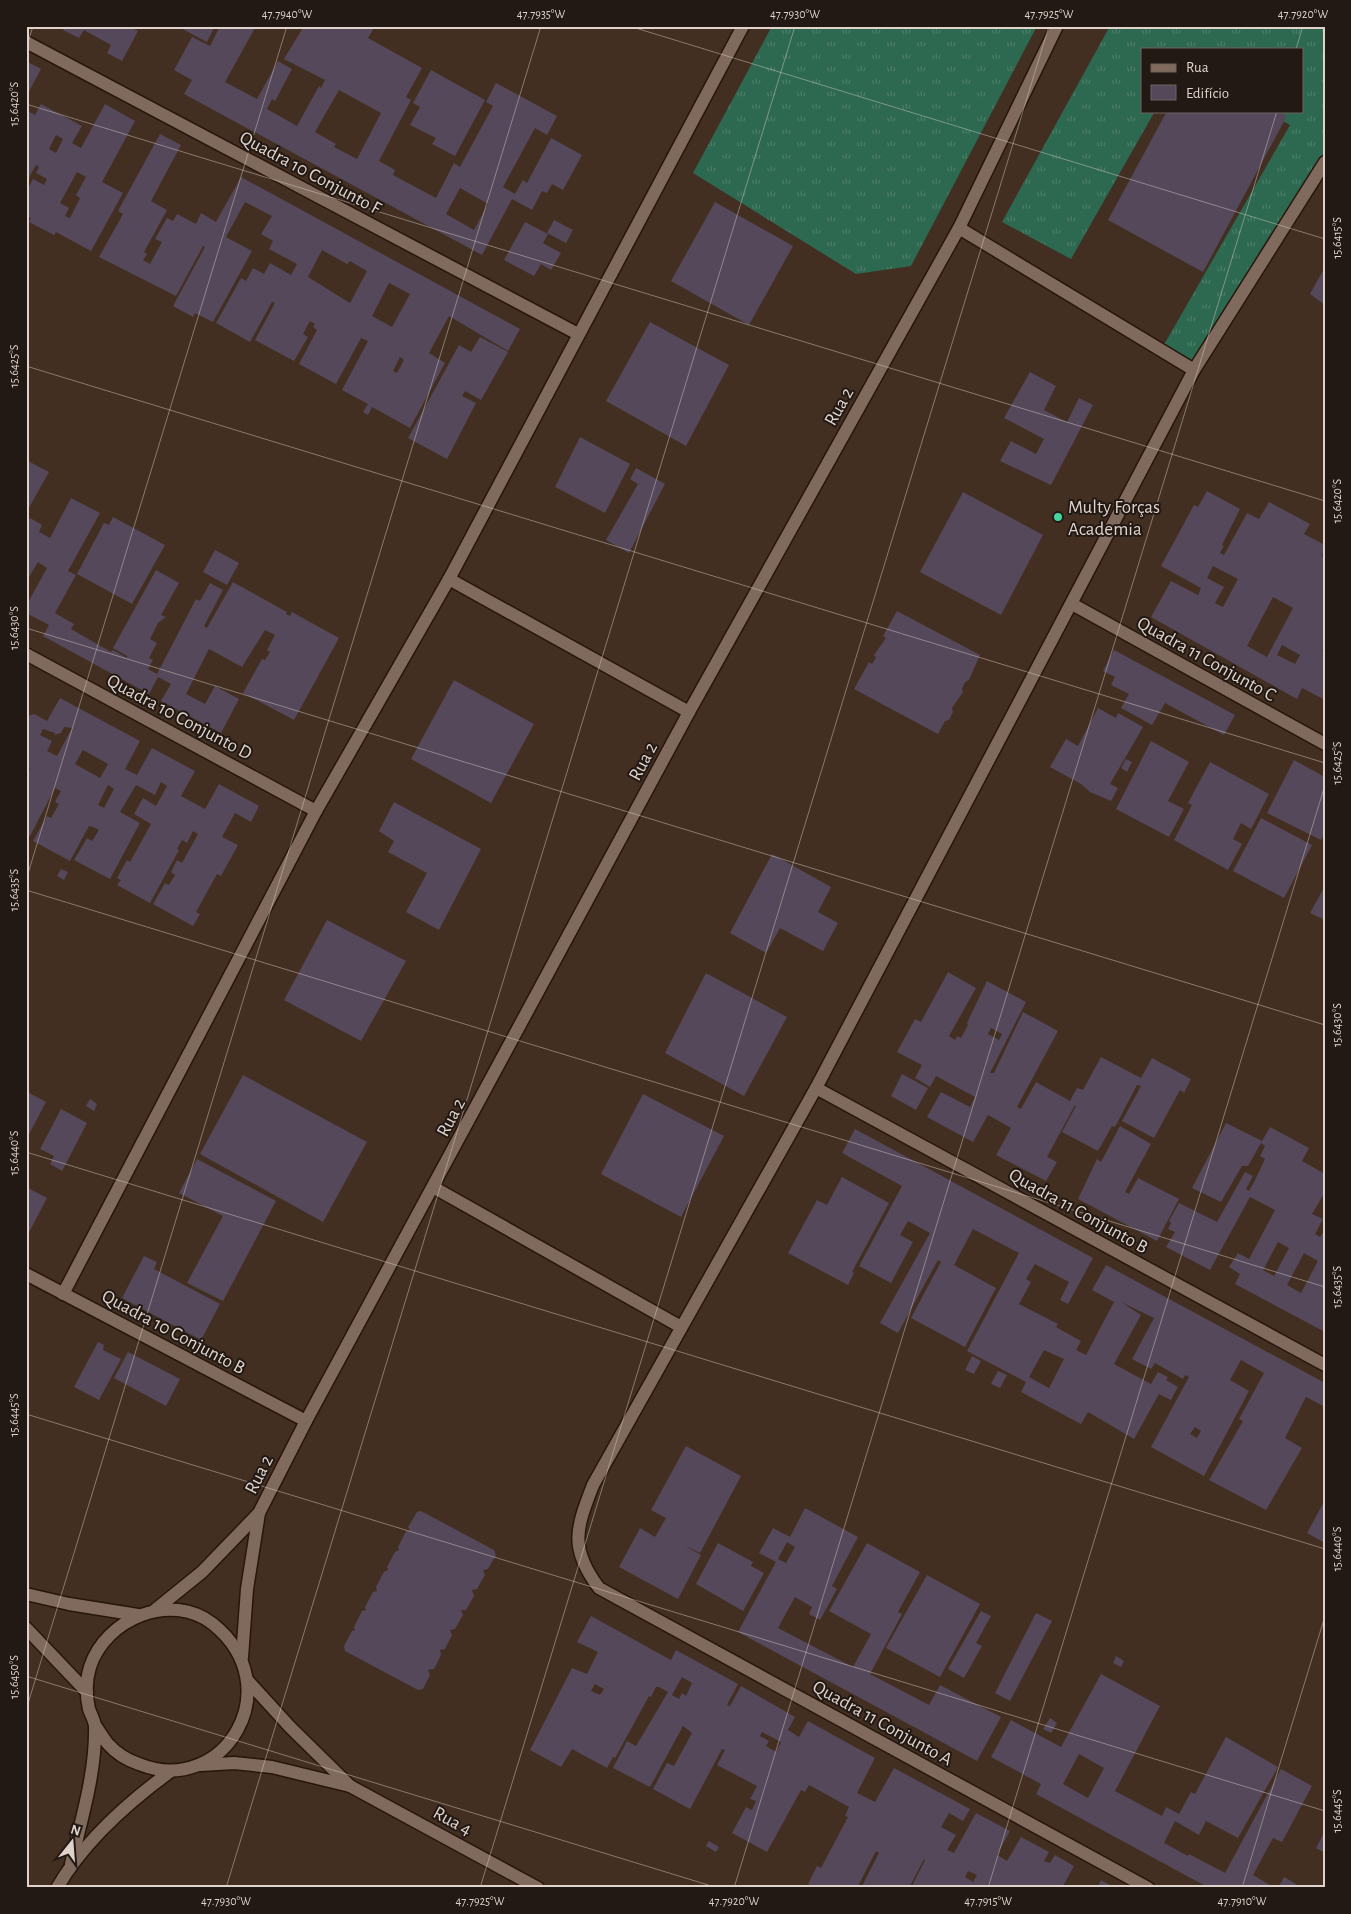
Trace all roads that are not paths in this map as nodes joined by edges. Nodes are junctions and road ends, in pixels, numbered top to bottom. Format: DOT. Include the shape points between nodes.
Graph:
graph roads {
  1 [pos="744,26"];
  2 [pos="1057,26"];
  3 [pos="26,42"];
  4 [pos="1325,162"];
  5 [pos="959,228"];
  6 [pos="578,334"];
  7 [pos="1194,370"];
  8 [pos="449,579"];
  9 [pos="1072,604"];
  10 [pos="26,654"];
  11 [pos="689,712"];
  12 [pos="1325,744"];
  13 [pos="316,811"];
  14 [pos="816,1088"];
  15 [pos="433,1187"];
  16 [pos="26,1274"];
  17 [pos="63,1294"];
  18 [pos="681,1327"];
  19 [pos="1325,1365"];
  20 [pos="306,1422"];
  21 [pos="259,1512"];
  22 [pos="26,1594"];
  23 [pos="155,1610"];
  24 [pos="138,1615"];
  25 [pos="26,1628"];
  26 [pos="242,1657"];
  27 [pos="248,1681"];
  28 [pos="87,1692"];
  29 [pos="95,1725"];
  30 [pos="199,1765"];
  31 [pos="171,1771"];
  32 [pos="350,1786"];
  33 [pos="71,1864"];
  34 [pos="57,1888"];
  35 [pos="538,1888"];
  36 [pos="1148,1888"];
  1 -- 6 [label="street"];
  2 -- 5 [label="street, Rua 2"];
  3 -- 6 [label="street, Quadra 10 Conjunto F"];
  4 -- 7 [label="street"];
  5 -- 7 [label="street"];
  5 -- 11 [label="street, Rua 2"];
  6 -- 8 [label="street"];
  7 -- 9 [label="street"];
  8 -- 11 [label="street"];
  8 -- 13 [label="street"];
  9 -- 12 [label="street, Quadra 11 Conjunto C"];
  9 -- 14 [label="street"];
  10 -- 13 [label="street, Quadra 10 Conjunto D"];
  11 -- 15 [label="street, Rua 2"];
  13 -- 17 [label="street"];
  14 -- 18 [label="street"];
  14 -- 19 [label="street, Quadra 11 Conjunto B"];
  15 -- 18 [label="street"];
  15 -- 20 [label="street, Rua 2"];
  16 -- 17 [label="street, Quadra 10 Conjunto B"];
  17 -- 20 [label="street, Quadra 10 Conjunto B"];
  18 -- 36 [label="street, Quadra 11 Conjunto A" via="593,1485 579,1521 578,1545 584,1568 599,1588"];
  20 -- 21 [label="street, Rua 2"];
  21 -- 23 [label="street" via="202,1572"];
  21 -- 26 [label="street" via="247,1589"];
  22 -- 24 [label="street"];
  23 -- 24 [label="street"];
  23 -- 26 [label="street" via="182,1610 206,1619 227,1635"];
  24 -- 28 [label="street" via="117,1627 100,1646 90,1668"];
  25 -- 28 [label="street"];
  26 -- 27 [label="street"];
  27 -- 30 [label="street" via="247,1707 238,1731 221,1751"];
  27 -- 32 [label="street"];
  28 -- 29 [label="street"];
  29 -- 31 [label="street" via="108,1744 126,1759 148,1768"];
  29 -- 33 [label="street" via="90,1783"];
  30 -- 31 [label="street"];
  30 -- 32 [label="street" via="234,1763 272,1767"];
  31 -- 33 [label="street" via="136,1797"];
  32 -- 35 [label="street, Rua 4"];
  33 -- 34 [label="street"];
}
